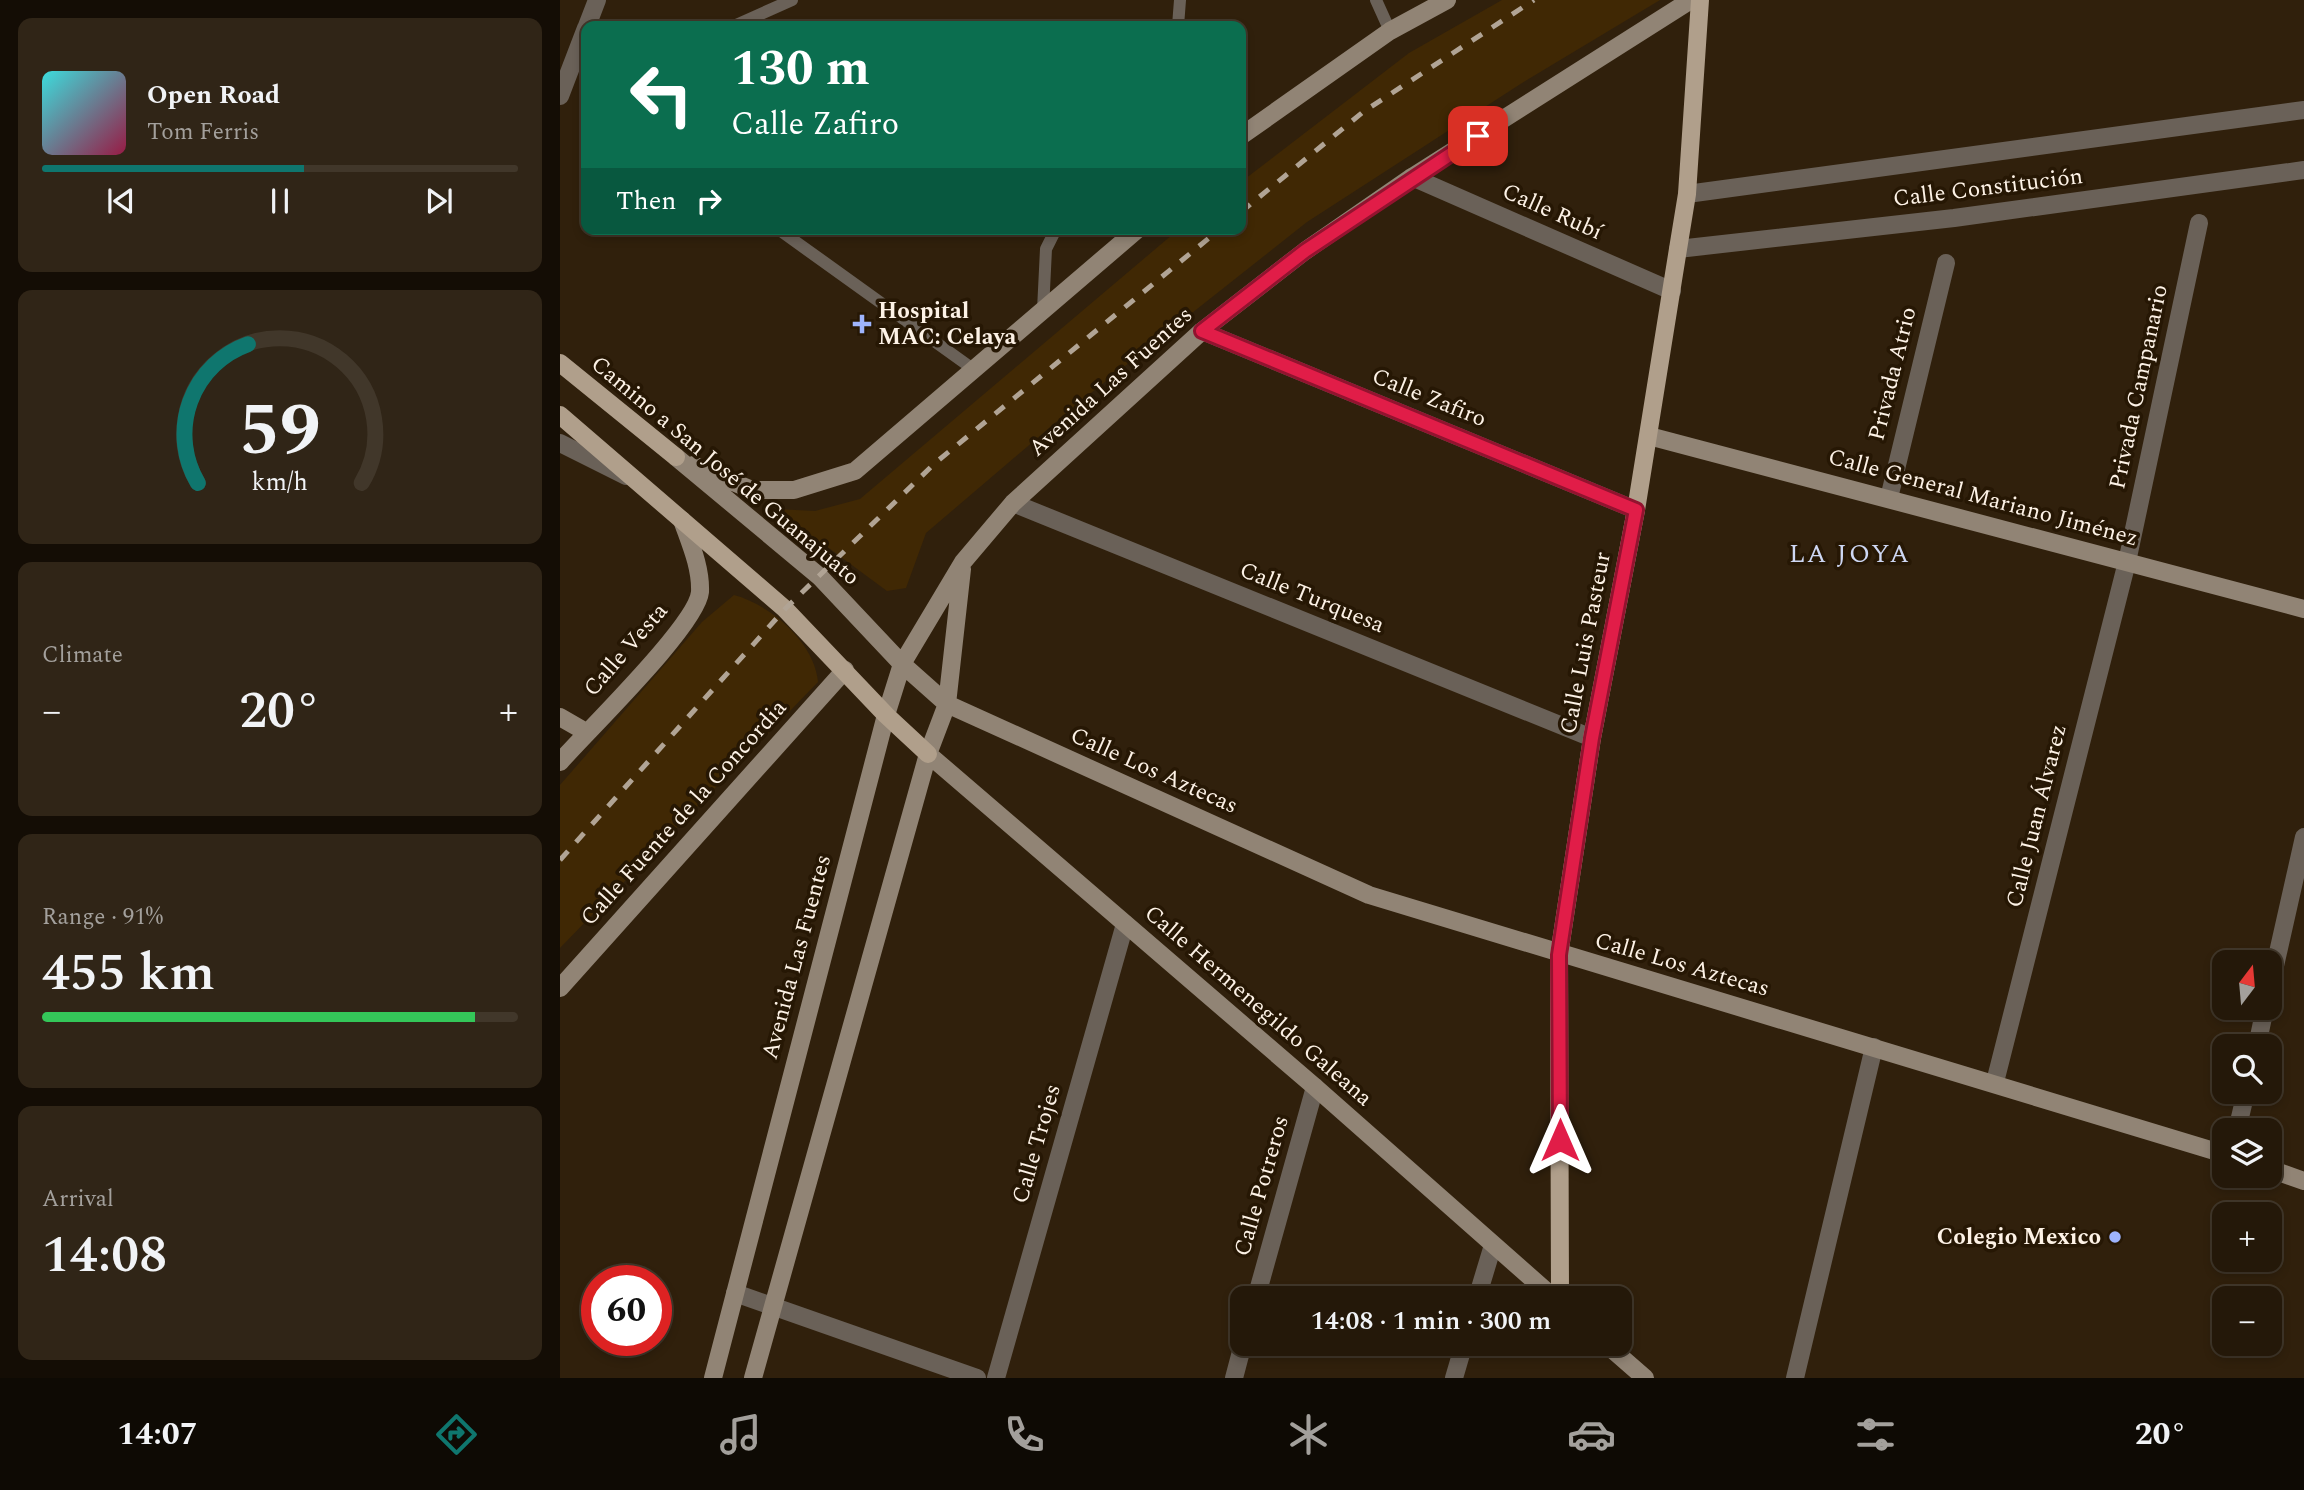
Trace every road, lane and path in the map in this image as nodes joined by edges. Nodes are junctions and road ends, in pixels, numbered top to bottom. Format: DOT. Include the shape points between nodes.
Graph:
graph roads {
  1 [pos="597,0"];
  2 [pos="792,0"];
  3 [pos="1180,0"];
  4 [pos="1376,0"];
  5 [pos="1447,0"];
  6 [pos="1691,0"];
  7 [pos="1700,0"];
  8 [pos="589,21"];
  9 [pos="745,21"];
  10 [pos="1178,21"];
  11 [pos="1390,31"];
  12 [pos="581,42"];
  13 [pos="560,96"];
  14 [pos="2304,110"];
  15 [pos="1246,132"];
  16 [pos="2304,170"];
  17 [pos="1412,177"];
  18 [pos="1686,194"];
  19 [pos="2199,223"];
  20 [pos="786,235"];
  21 [pos="1053,235"];
  22 [pos="1131,235"];
  23 [pos="1678,249"];
  24 [pos="1946,263"];
  25 [pos="1672,291"];
  26 [pos="1043,310"];
  27 [pos="1202,331"];
  28 [pos="560,363"];
  29 [pos="973,369"];
  30 [pos="560,415"];
  31 [pos="1649,436"];
  32 [pos="560,443"];
  33 [pos="676,457"];
  34 [pos="638,482"];
  35 [pos="1889,498"];
  36 [pos="1013,503"];
  37 [pos="1636,510"];
  38 [pos="682,520"];
  39 [pos="963,562"];
  40 [pos="2127,562"];
  41 [pos="2304,609"];
  42 [pos="902,664"];
  43 [pos="845,670"];
  44 [pos="947,704"];
  45 [pos="886,715"];
  46 [pos="560,718"];
  47 [pos="586,732"];
  48 [pos="1592,738"];
  49 [pos="928,754"];
  50 [pos="560,762"];
  51 [pos="2304,837"];
  52 [pos="1125,924"];
  53 [pos="2279,950"];
  54 [pos="1559,955"];
  55 [pos="560,988"];
  56 [pos="1874,1047"];
  57 [pos="1994,1082"];
  58 [pos="1315,1087"];
  59 [pos="2212,1150"];
  60 [pos="2282,1173"];
  61 [pos="2304,1181"];
  62 [pos="1493,1245"];
  63 [pos="1259,1286"];
  64 [pos="1481,1286"];
  65 [pos="1540,1286"];
  66 [pos="1560,1286"];
  67 [pos="735,1293"];
  68 [pos="773,1307"];
  69 [pos="1240,1356"];
  70 [pos="1460,1356"];
  71 [pos="1620,1356"];
  72 [pos="713,1378"];
  73 [pos="753,1378"];
  74 [pos="977,1378"];
  75 [pos="996,1378"];
  76 [pos="1234,1378"];
  77 [pos="1454,1378"];
  78 [pos="1645,1378"];
  79 [pos="1795,1378"];
  1 -- 8 [label="street"];
  2 -- 9 [label="lane"];
  3 -- 10 [label="lane"];
  4 -- 11 [label="lane"];
  5 -- 11 [label="main road"];
  6 -- 17 [label="main road, Avenida Las Fuentes"];
  7 -- 18 [label="main road, Calle Luis Pasteur"];
  11 -- 15 [label="main road"];
  12 -- 13 [label="street"];
  14 -- 18 [label="street, Calle Constitución"];
  16 -- 23 [label="street, Calle Constitución" via="1954,218"];
  17 -- 25 [label="street, Calle Rubí"];
  17 -- 27 [label="main road, Avenida Las Fuentes" via="1305,251"];
  18 -- 23 [label="main road, Calle Luis Pasteur"];
  19 -- 40 [label="street, Privada Campanario"];
  20 -- 29 [label="lane"];
  21 -- 26 [label="lane" via="1046,249"];
  22 -- 26 [label="main road"];
  23 -- 25 [label="main road, Calle Luis Pasteur"];
  24 -- 35 [label="street, Privada Atrio"];
  25 -- 31 [label="main road, Calle Luis Pasteur"];
  26 -- 29 [label="main road"];
  27 -- 36 [label="main road, Avenida Las Fuentes"];
  27 -- 37 [label="street, Calle Zafiro"];
  28 -- 33 [label="main road, Camino a San José de Guanajuato"];
  29 -- 33 [label="main road" via="855,471 793,490 752,490"];
  30 -- 34 [label="main road"];
  31 -- 35 [label="main road, Calle General Mariano Jiménez"];
  31 -- 37 [label="main road, Calle Luis Pasteur"];
  32 -- 34 [label="street"];
  33 -- 42 [label="main road, Camino a San José de Guanajuato" via="820,577"];
  34 -- 38 [label="main road"];
  35 -- 40 [label="main road, Calle General Mariano Jiménez"];
  36 -- 39 [label="main road, Avenida Las Fuentes"];
  36 -- 48 [label="street, Calle Turquesa"];
  37 -- 48 [label="main road, Calle Luis Pasteur"];
  38 -- 43 [label="main road" via="785,609"];
  38 -- 47 [label="main road, Calle Vesta" via="696,561 700,595 685,625"];
  39 -- 42 [label="main road, Avenida Las Fuentes"];
  39 -- 44 [label="main road"];
  40 -- 41 [label="main road, Calle General Mariano Jiménez"];
  40 -- 57 [label="street, Calle Juan Álvarez"];
  42 -- 44 [label="main road, Camino a San José de Guanajuato"];
  42 -- 45 [label="main road, Avenida Las Fuentes"];
  43 -- 45 [label="main road"];
  43 -- 55 [label="main road, Calle Fuente de la Concordia"];
  44 -- 49 [label="main road"];
  44 -- 54 [label="main road, Calle Los Aztecas" via="1369,895"];
  45 -- 49 [label="main road"];
  45 -- 67 [label="main road, Avenida Las Fuentes"];
  46 -- 47 [label="main road"];
  47 -- 50 [label="main road, Calle Vesta"];
  48 -- 54 [label="main road, Calle Luis Pasteur"];
  49 -- 52 [label="main road, Calle Hermenegildo Galeana"];
  49 -- 68 [label="main road"];
  51 -- 53 [label="street"];
  52 -- 58 [label="main road, Calle Hermenegildo Galeana"];
  52 -- 75 [label="street, Calle Trojes"];
  54 -- 56 [label="main road, Calle Los Aztecas"];
  54 -- 66 [label="main road, Calle Luis Pasteur"];
  56 -- 57 [label="main road, Calle Los Aztecas"];
  56 -- 79 [label="street"];
  57 -- 59 [label="main road, Calle Los Aztecas"];
  58 -- 62 [label="main road, Calle Hermenegildo Galeana"];
  58 -- 63 [label="street, Calle Potreros"];
  60 -- 61 [label="main road"];
  62 -- 64 [label="street"];
  62 -- 65 [label="main road, Calle Hermenegildo Galeana"];
  67 -- 68 [label="street"];
  67 -- 72 [label="main road, Avenida Las Fuentes"];
  68 -- 73 [label="main road"];
  68 -- 74 [label="street"];
  69 -- 76 [label="street"];
  70 -- 77 [label="street"];
  71 -- 78 [label="main road"];
}
